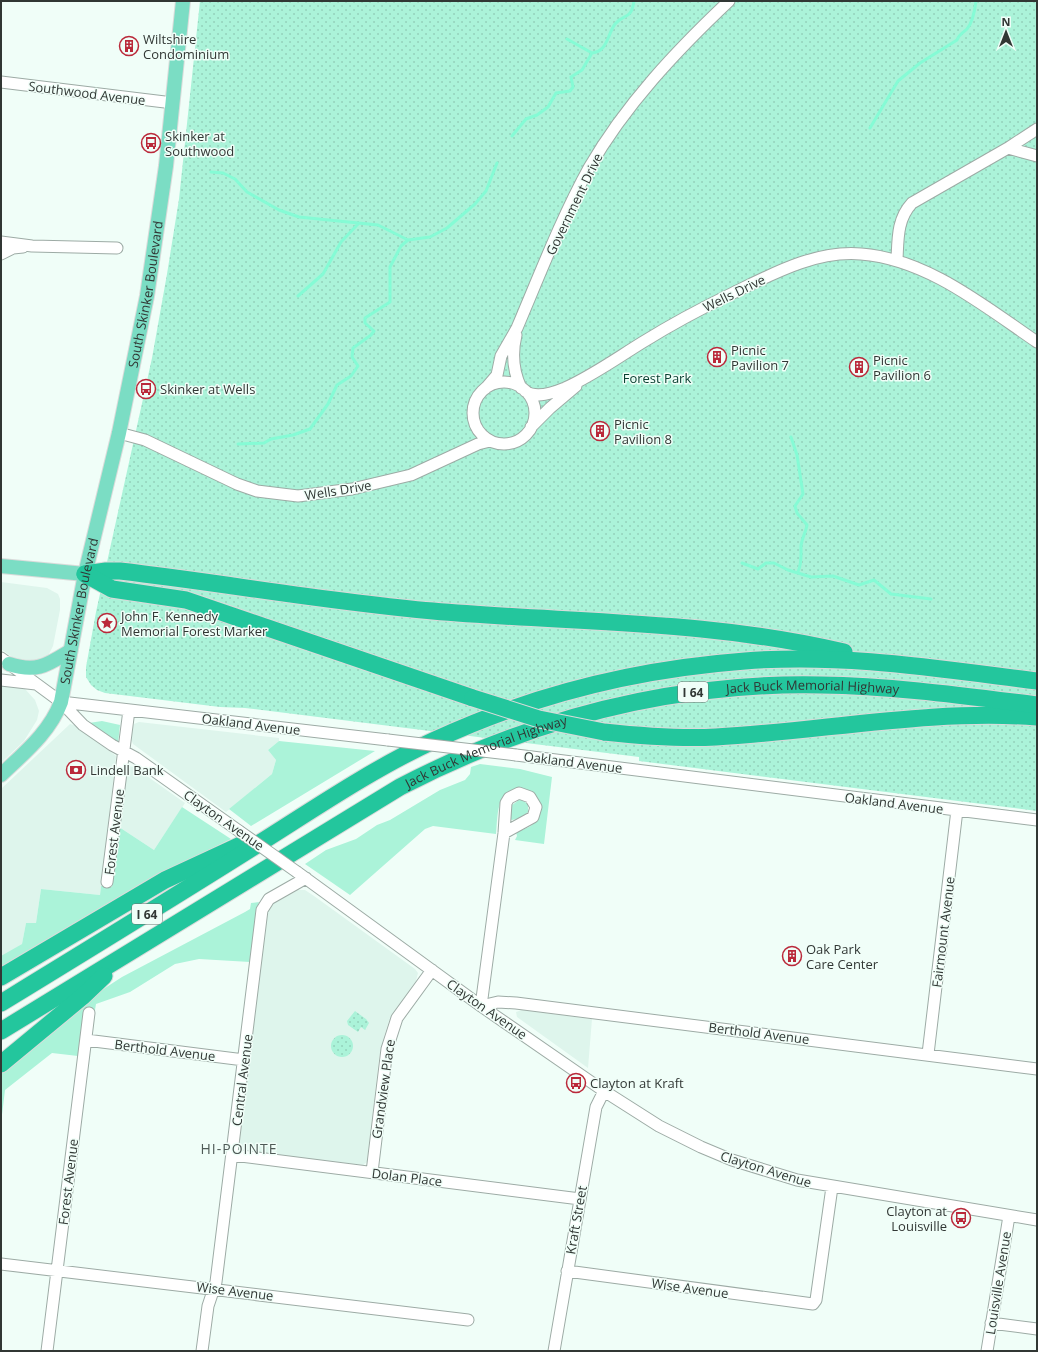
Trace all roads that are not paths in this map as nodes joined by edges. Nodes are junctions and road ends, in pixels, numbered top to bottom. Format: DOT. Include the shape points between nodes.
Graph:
graph roads {
  1 [pos="183,1"];
  2 [pos="729,1"];
  3 [pos="1,82"];
  4 [pos="173,103"];
  5 [pos="1037,129"];
  6 [pos="1008,148"];
  7 [pos="1037,156"];
  8 [pos="1,242"];
  9 [pos="32,246"];
  10 [pos="117,248"];
  11 [pos="1,254"];
  12 [pos="897,260"];
  13 [pos="517,328"];
  14 [pos="1037,342"];
  15 [pos="585,378"];
  16 [pos="485,389"];
  17 [pos="523,389"];
  18 [pos="531,428"];
  19 [pos="119,434"];
  20 [pos="490,441"];
  21 [pos="1,566"];
  22 [pos="85,574"];
  23 [pos="70,652"];
  24 [pos="5,661"];
  25 [pos="891,663"];
  26 [pos="1,680"];
  27 [pos="1037,681"];
  28 [pos="36,684"];
  29 [pos="61,702"];
  30 [pos="1037,705"];
  31 [pos="129,710"];
  32 [pos="1037,717"];
  33 [pos="124,751"];
  34 [pos="1,775"];
  35 [pos="957,810"];
  36 [pos="1037,820"];
  37 [pos="292,823"];
  38 [pos="504,833"];
  39 [pos="302,875"];
  40 [pos="108,882"];
  41 [pos="123,956"];
  42 [pos="432,970"];
  43 [pos="1,977"];
  44 [pos="1,1003"];
  45 [pos="481,1006"];
  46 [pos="89,1013"];
  47 [pos="1,1032"];
  48 [pos="86,1040"];
  49 [pos="928,1054"];
  50 [pos="244,1060"];
  51 [pos="1,1064"];
  52 [pos="1037,1069"];
  53 [pos="604,1091"];
  54 [pos="233,1155"];
  55 [pos="372,1172"];
  56 [pos="832,1187"];
  57 [pos="580,1199"];
  58 [pos="1009,1216"];
  59 [pos="1037,1220"];
  60 [pos="1,1264"];
  61 [pos="57,1270"];
  62 [pos="567,1272"];
  63 [pos="215,1289"];
  64 [pos="468,1320"];
  65 [pos="991,1323"];
  66 [pos="1037,1329"];
  67 [pos="47,1351"];
  68 [pos="202,1351"];
  69 [pos="554,1351"];
  70 [pos="987,1351"];
  1 -- 4 [label="main road, South Skinker Boulevard"];
  2 -- 13 [label="street, Government Drive" via="688,41 636,100 610,135 589,168 563,219"];
  3 -- 4 [label="street, Southwood Avenue"];
  4 -- 19 [label="main road, South Skinker Boulevard" via="148,289"];
  5 -- 6 [label="street"];
  6 -- 7 [label="street"];
  6 -- 12 [label="street" via="912,202 902,217 899,228"];
  8 -- 9 [label="street"];
  9 -- 10 [label="street"];
  9 -- 11 [label="street" via="13,248"];
  12 -- 14 [label="street, Wells Drive" via="925,271 974,299"];
  12 -- 15 [label="street, Wells Drive" via="876,255 843,254 798,264 701,309"];
  13 -- 16 [label="street, Government Drive" via="501,356 497,375"];
  13 -- 17 [label="street, Government Drive" via="513,345 514,364"];
  15 -- 17 [label="street, Wells Drive" via="545,394 533,395"];
  15 -- 18 [label="street, Wells Drive"];
  16 -- 17 [label="street" via="499,383 514,384"];
  16 -- 20 [label="street" via="476,400 473,416 478,430"];
  17 -- 18 [label="street" via="533,404 534,420"];
  18 -- 20 [label="street" via="517,441 508,444"];
  19 -- 20 [label="street, Wells Drive" via="156,445 257,491 298,496 352,489 404,477"];
  19 -- 22 [label="main road, South Skinker Boulevard"];
  21 -- 22 [label="main road"];
  22 -- 23 [label="main road, South Skinker Boulevard"];
  22 -- 25 [label="highway" via="120,571 431,611 735,634 803,642"];
  22 -- 32 [label="highway, bridge" via="112,589 186,600 539,719 604,732 643,736 715,737 982,715"];
  23 -- 24 [label="main road" via="38,668 27,669"];
  23 -- 29 [label="main road, South Skinker Boulevard"];
  24 -- 28 [label="street, Clayton Avenue"];
  25 -- 27 [label="highway, Jack Buck Memorial Highway / I 64"];
  25 -- 37 [label="highway, Jack Buck Memorial Highway / I 64" via="818,659 746,660 674,668 575,690 495,716 435,740 368,775"];
  26 -- 28 [label="street"];
  28 -- 29 [label="street, Clayton Avenue"];
  29 -- 31 [label="street, Oakland Avenue"];
  29 -- 33 [label="street, Clayton Avenue" via="83,725"];
  29 -- 34 [label="main road, South Skinker Boulevard" via="45,731"];
  30 -- 41 [label="highway, Jack Buck Memorial Highway / I 64" via="892,688 783,685 747,686 674,695 571,717 459,758 400,787"];
  31 -- 33 [label="street, Forest Avenue"];
  31 -- 35 [label="street, Oakland Avenue, bridge"];
  33 -- 39 [label="street, Clayton Avenue, bridge"];
  33 -- 40 [label="street, Forest Avenue"];
  35 -- 36 [label="street, Oakland Avenue"];
  35 -- 49 [label="street, Fairmount Avenue"];
  37 -- 43 [label="highway" via="165,880"];
  37 -- 44 [label="highway, Jack Buck Memorial Highway / I 64"];
  38 -- 45 [label="street"];
  39 -- 42 [label="street, Clayton Avenue"];
  39 -- 50 [label="street, Central Avenue" via="269,899 262,910"];
  41 -- 47 [label="highway, Jack Buck Memorial Highway / I 64"];
  41 -- 51 [label="highway" via="82,997"];
  42 -- 45 [label="street, Clayton Avenue"];
  42 -- 55 [label="street, Grandview Place" via="397,1018 391,1033"];
  45 -- 49 [label="street, Berthold Avenue" via="498,1002 516,1003"];
  45 -- 53 [label="street, Clayton Avenue"];
  46 -- 48 [label="street, Forest Avenue"];
  48 -- 50 [label="street, Berthold Avenue"];
  48 -- 61 [label="street, Forest Avenue"];
  49 -- 52 [label="street, Berthold Avenue"];
  50 -- 54 [label="street, Central Avenue"];
  53 -- 56 [label="street, Clayton Avenue" via="659,1126 701,1147 766,1171"];
  53 -- 57 [label="street, Kraft Street" via="596,1107"];
  54 -- 55 [label="street, Dolan Place"];
  54 -- 63 [label="street, Central Avenue"];
  55 -- 57 [label="street, Dolan Place"];
  56 -- 58 [label="street, Clayton Avenue"];
  56 -- 62 [label="street, Wise Avenue" via="816,1300 813,1304"];
  57 -- 62 [label="street, Kraft Street"];
  58 -- 59 [label="street, Clayton Avenue"];
  58 -- 65 [label="street, Louisville Avenue"];
  60 -- 61 [label="street, Wise Avenue"];
  61 -- 63 [label="street, Wise Avenue"];
  61 -- 67 [label="street, Forest Avenue"];
  62 -- 69 [label="street, Kraft Street"];
  63 -- 64 [label="street, Wise Avenue"];
  63 -- 68 [label="street, Central Avenue" via="208,1306"];
  65 -- 66 [label="street"];
  65 -- 70 [label="street, Louisville Avenue"];
}
